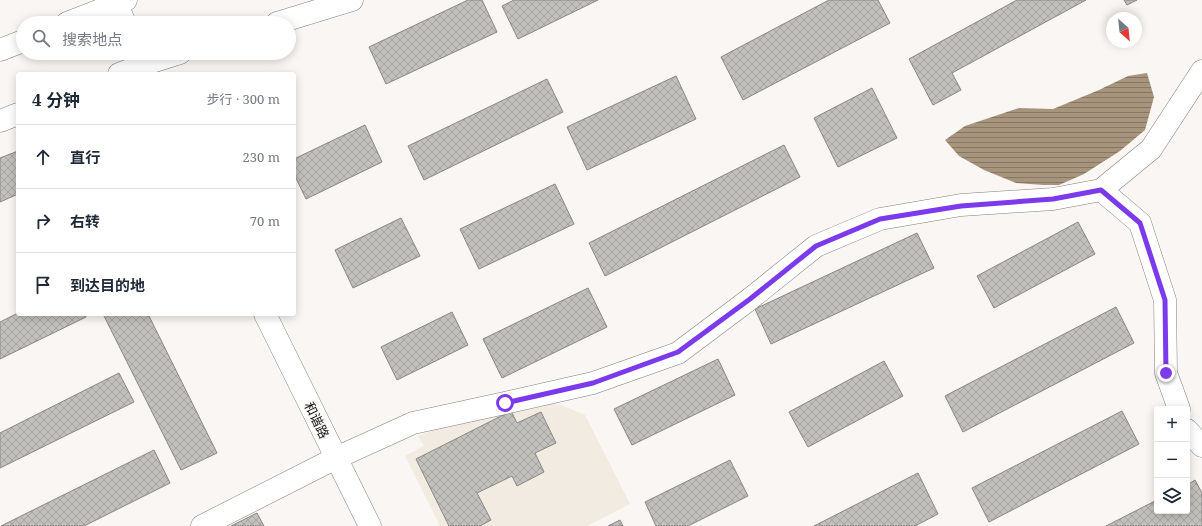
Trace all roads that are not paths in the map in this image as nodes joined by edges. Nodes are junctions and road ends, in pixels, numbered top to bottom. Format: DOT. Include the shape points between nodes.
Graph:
graph roads {
  1 [pos="352,0"];
  2 [pos="119,1"];
  3 [pos="84,16"];
  4 [pos="122,16"];
  5 [pos="296,17"];
  6 [pos="16,44"];
  7 [pos="0,50"];
  8 [pos="156,60"];
  9 [pos="142,64"];
  10 [pos="1202,71"];
  11 [pos="124,72"];
  12 [pos="16,115"];
  13 [pos="0,121"];
  14 [pos="1101,190"];
  15 [pos="266,316"];
  16 [pos="1178,406"];
  17 [pos="1190,433"];
  18 [pos="1202,446"];
  19 [pos="336,458"];
  20 [pos="202,526"];
  21 [pos="370,526"];
  1 -- 5 [label="street"];
  2 -- 3 [label="street"];
  2 -- 4 [label="street"];
  6 -- 7 [label="street"];
  8 -- 9 [label="street"];
  9 -- 11 [label="street"];
  10 -- 14 [label="street" via="1151,149"];
  12 -- 13 [label="street"];
  14 -- 16 [label="street" via="1140,223 1165,300 1166,373"];
  14 -- 19 [label="street" via="1053,199 961,206 880,219 816,246 678,352 593,383 413,423"];
  15 -- 19 [label="street, 和谐路"];
  17 -- 18 [label="street"];
  19 -- 20 [label="street"];
  19 -- 21 [label="street, 和谐路"];
}
